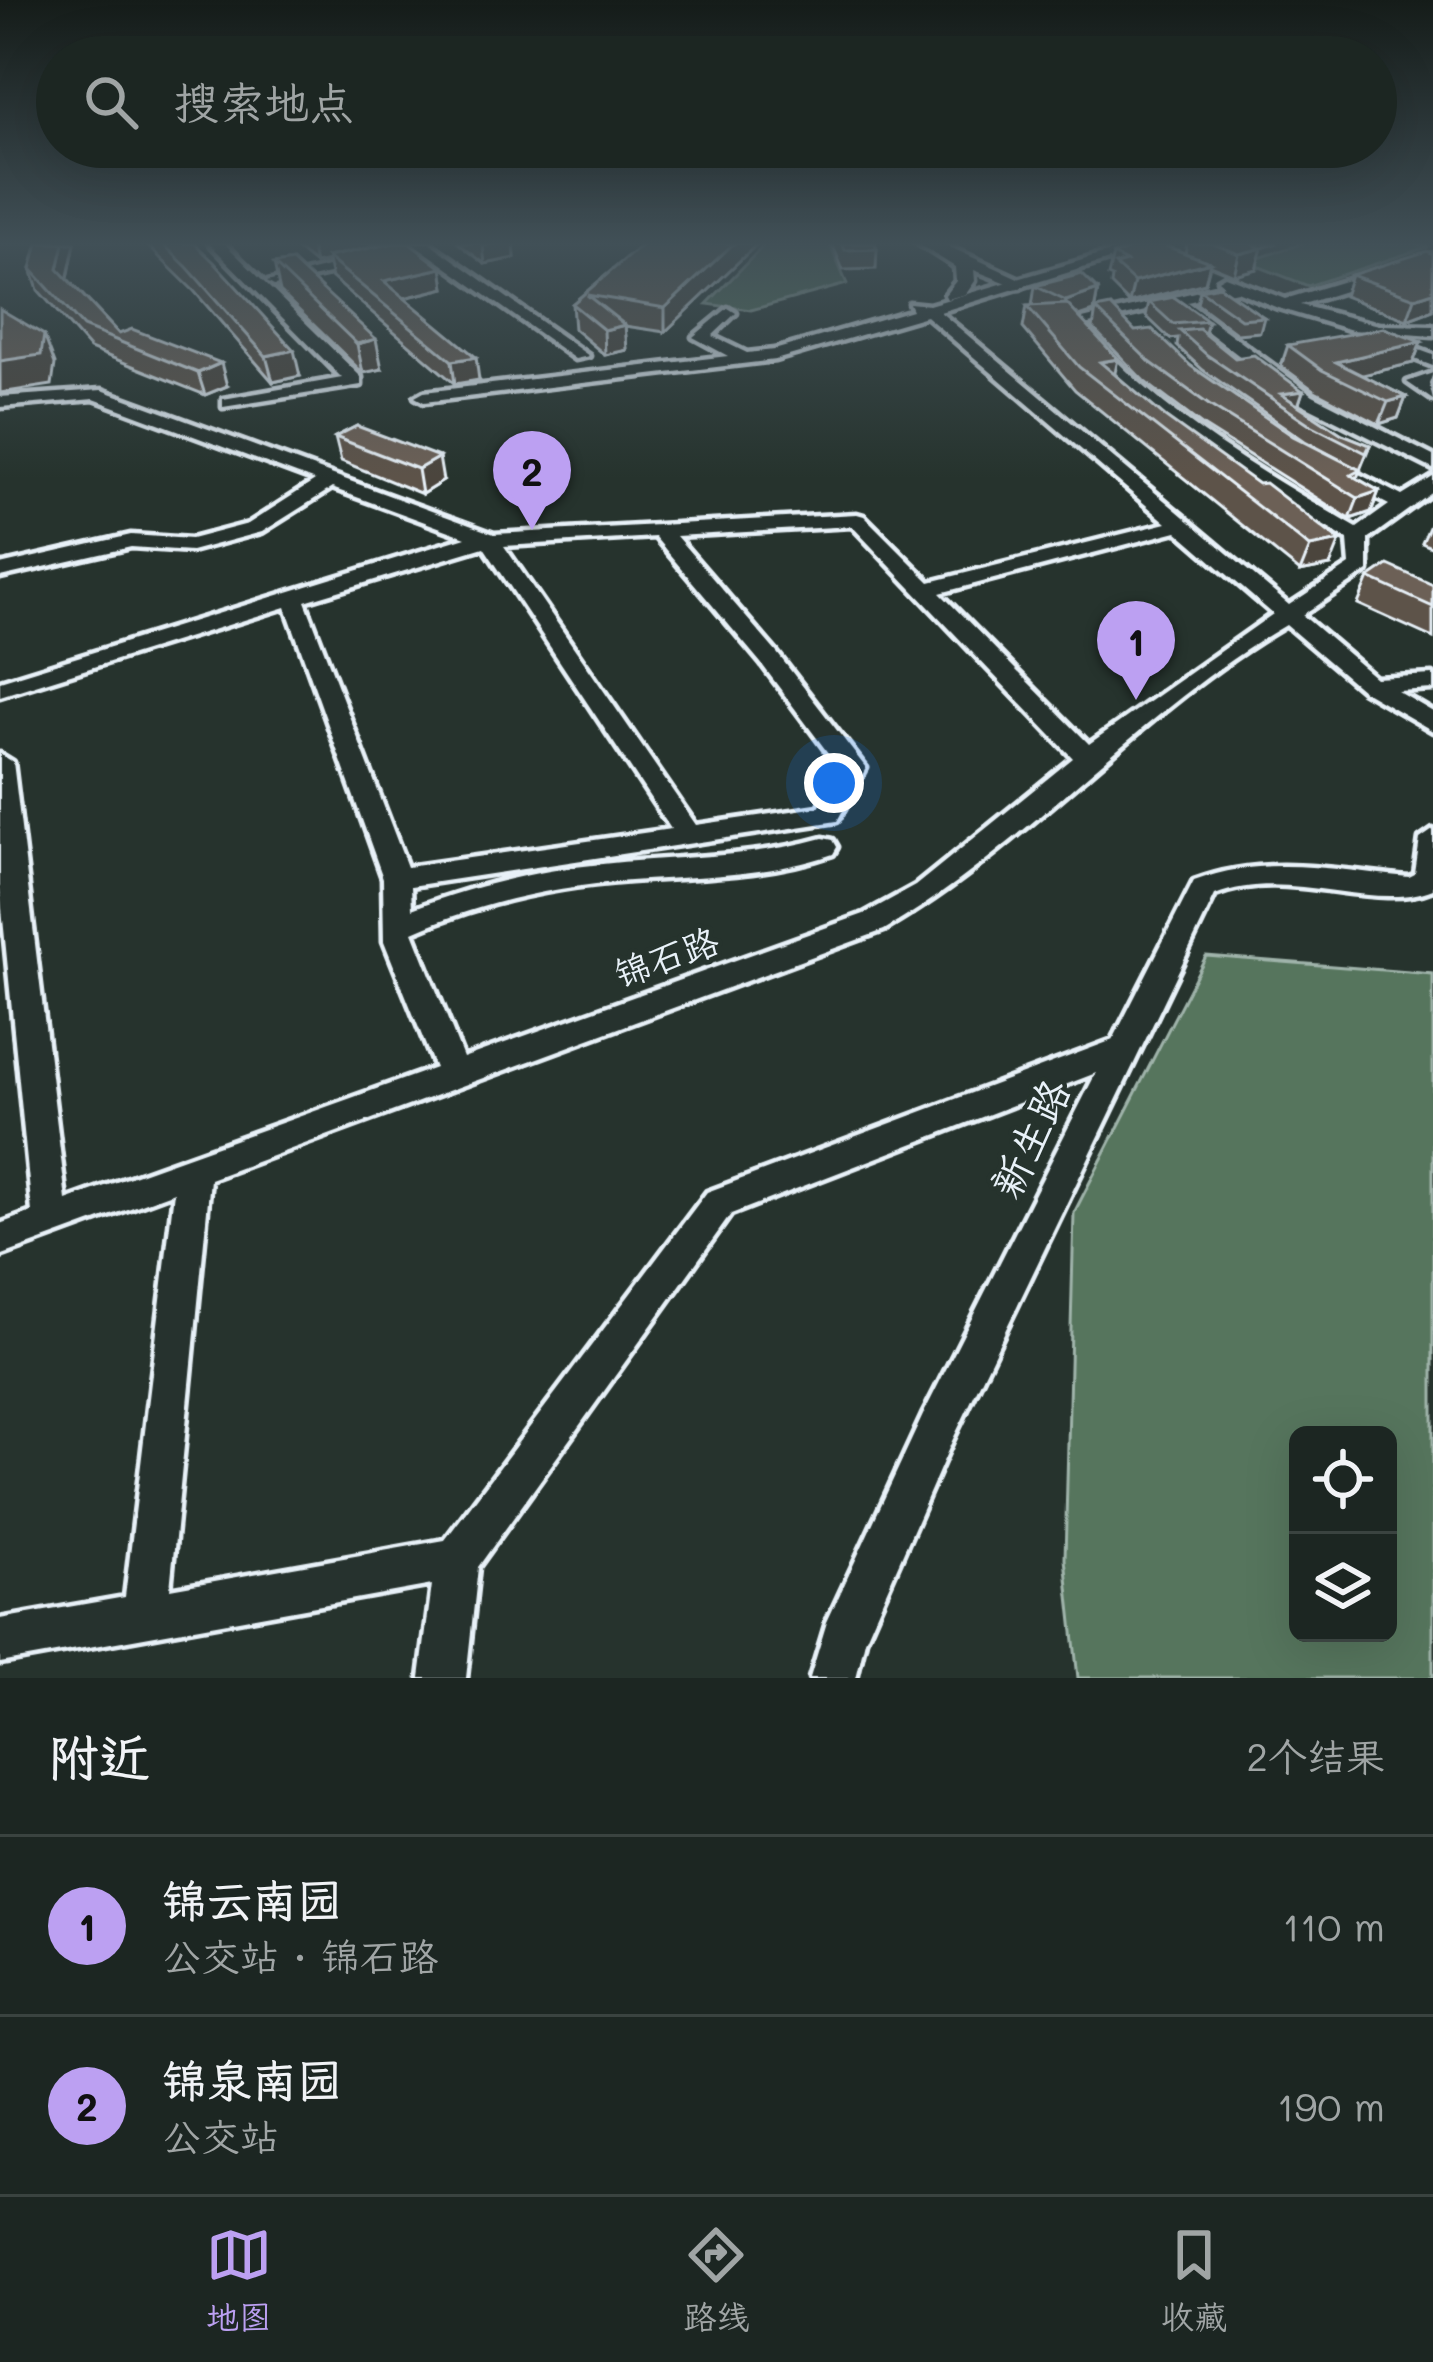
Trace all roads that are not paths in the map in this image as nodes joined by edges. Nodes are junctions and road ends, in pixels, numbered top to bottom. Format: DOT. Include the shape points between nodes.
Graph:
graph roads {
  1 [pos="296,321"];
  2 [pos="529,321"];
  3 [pos="719,321"];
  4 [pos="877,321"];
  5 [pos="933,321"];
  6 [pos="933,321"];
  7 [pos="1081,321"];
  8 [pos="1135,321"];
  9 [pos="1202,321"];
  10 [pos="1326,321"];
  11 [pos="1342,321"];
  12 [pos="1144,330"];
  13 [pos="1433,332"];
  14 [pos="581,356"];
  15 [pos="751,358"];
  16 [pos="1433,361"];
  17 [pos="1433,378"];
  18 [pos="1433,394"];
  19 [pos="424,398"];
  20 [pos="0,402"];
  21 [pos="229,403"];
  22 [pos="1433,464"];
  23 [pos="1332,467"];
  24 [pos="331,480"];
  25 [pos="1433,482"];
  26 [pos="1403,505"];
  27 [pos="1168,529"];
  28 [pos="660,530"];
  29 [pos="1358,538"];
  30 [pos="489,539"];
  31 [pos="0,571"];
  32 [pos="925,590"];
  33 [pos="294,600"];
  34 [pos="1281,618"];
  35 [pos="1433,682"];
  36 [pos="1370,685"];
  37 [pos="0,689"];
  38 [pos="1433,723"];
  39 [pos="1088,758"];
  40 [pos="0,762"];
  41 [pos="689,835"];
  42 [pos="1433,839"];
  43 [pos="823,847"];
  44 [pos="398,878"];
  45 [pos="398,927"];
  46 [pos="12,993"];
  47 [pos="1122,1050"];
  48 [pos="454,1075"];
  49 [pos="194,1169"];
  50 [pos="51,1221"];
  51 [pos="0,1240"];
  52 [pos="458,1559"];
  53 [pos="145,1615"];
  54 [pos="0,1641"];
  55 [pos="443,1678"];
  56 [pos="833,1678"];
  1 -- 21 [label="street" via="355,381"];
  2 -- 14 [label="street"];
  3 -- 15 [label="street" via="704,341"];
  4 -- 15 [label="street"];
  5 -- 27 [label="street"];
  6 -- 34 [label="street"];
  7 -- 29 [label="street" via="1074,323 1108,366 1258,478"];
  8 -- 12 [label="street"];
  9 -- 22 [label="street" via="1307,399"];
  10 -- 16 [label="street"];
  11 -- 13 [label="street"];
  15 -- 19 [label="street"];
  17 -- 18 [label="street" via="1416,382"];
  20 -- 24 [label="street" via="96,394"];
  23 -- 26 [label="street"];
  24 -- 30 [label="street"];
  24 -- 31 [label="street" via="255,528 191,544 130,541"];
  25 -- 26 [label="street"];
  26 -- 29 [label="street"];
  27 -- 32 [label="street"];
  27 -- 34 [label="street"];
  28 -- 30 [label="street"];
  28 -- 32 [label="street" via="857,520"];
  28 -- 41 [label="street" via="853,768 828,815"];
  29 -- 34 [label="street, 锦石路" via="1360,567"];
  30 -- 33 [label="street"];
  30 -- 41 [label="street"];
  32 -- 39 [label="street"];
  33 -- 37 [label="street"];
  33 -- 44 [label="street"];
  34 -- 36 [label="street"];
  34 -- 39 [label="street, 锦石路"];
  35 -- 36 [label="street"];
  36 -- 38 [label="street"];
  39 -- 48 [label="street, 锦石路" via="925,893 874,922"];
  40 -- 46 [label="street"];
  41 -- 44 [label="street"];
  42 -- 47 [label="street, 新生路" via="1428,880 1411,887 1225,876 1204,888"];
  43 -- 45 [label="street" via="790,861 499,890"];
  44 -- 45 [label="street"];
  45 -- 48 [label="street"];
  46 -- 50 [label="street"];
  47 -- 52 [label="street" via="718,1203"];
  47 -- 56 [label="street, 新生路" via="938,1427 842,1638"];
  48 -- 49 [label="street, 锦石路"];
  49 -- 50 [label="street, 锦石路"];
  49 -- 53 [label="street"];
  50 -- 51 [label="street, 锦石路"];
  52 -- 53 [label="street"];
  52 -- 55 [label="street"];
  53 -- 54 [label="street"];
}
